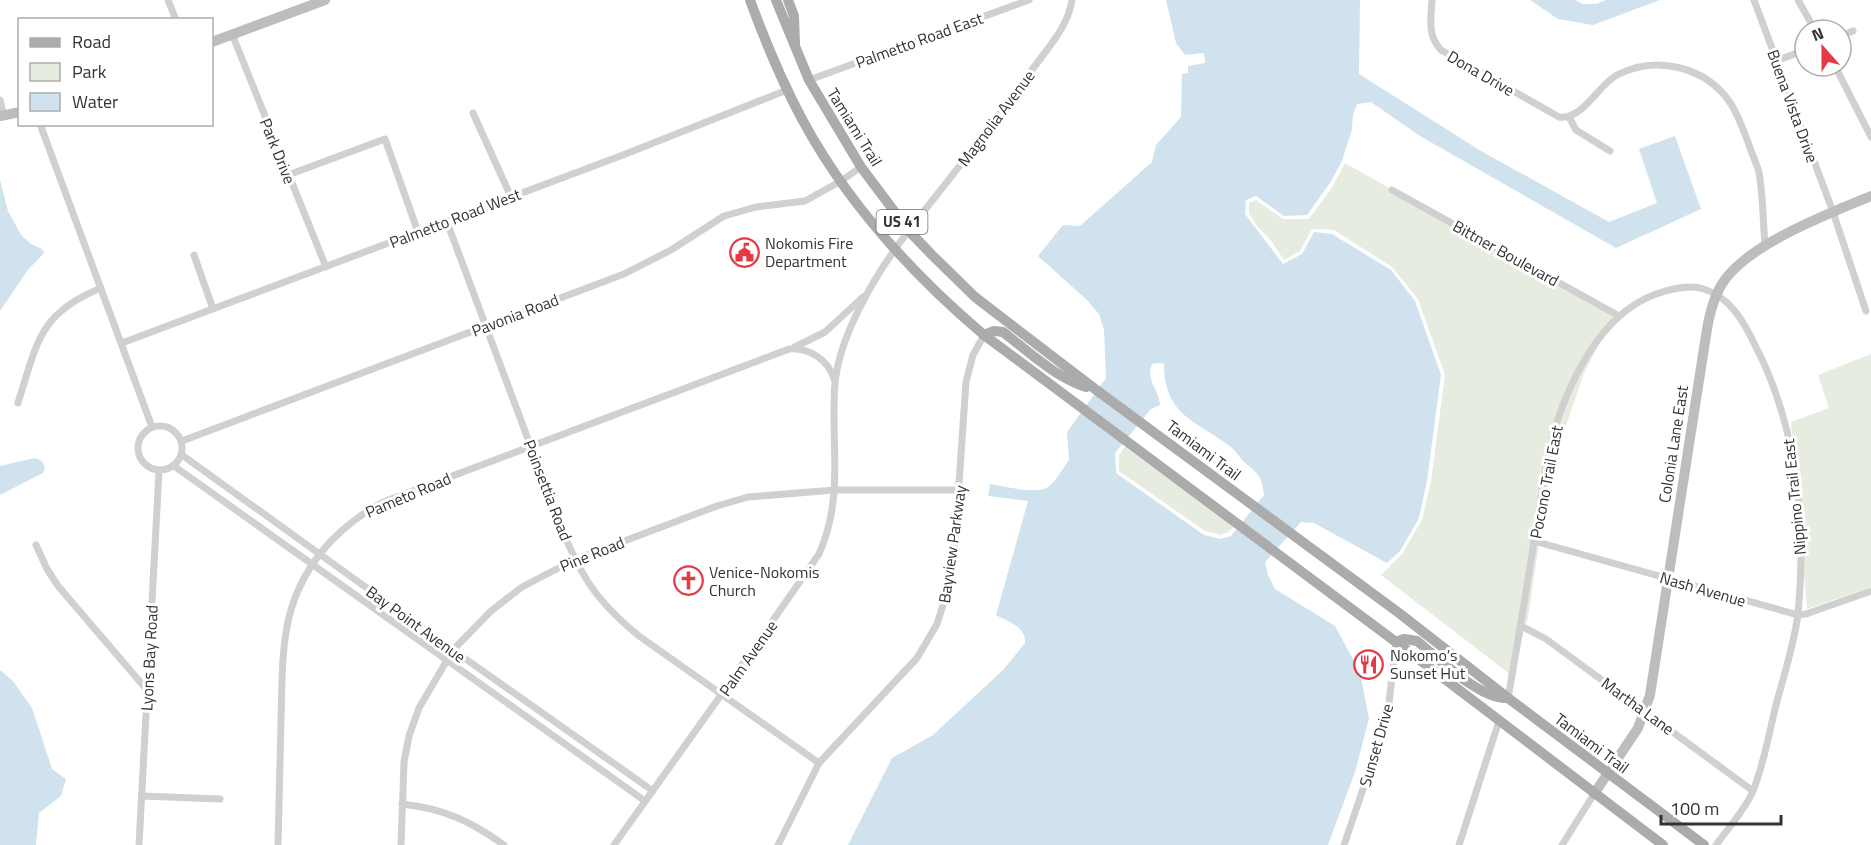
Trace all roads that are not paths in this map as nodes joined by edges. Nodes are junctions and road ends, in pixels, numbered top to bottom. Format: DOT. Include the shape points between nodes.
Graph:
graph roads {
  1 [pos="168,0"];
  2 [pos="325,0"];
  3 [pos="750,0"];
  4 [pos="776,0"];
  5 [pos="788,0"];
  6 [pos="1029,0"];
  7 [pos="1072,0"];
  8 [pos="1432,0"];
  9 [pos="1754,0"];
  10 [pos="1798,0"];
  11 [pos="175,18"];
  12 [pos="1808,18"];
  13 [pos="232,34"];
  14 [pos="213,42"];
  15 [pos="796,51"];
  16 [pos="1793,55"];
  17 [pos="1776,61"];
  18 [pos="1841,78"];
  19 [pos="809,80"];
  20 [pos="788,90"];
  21 [pos="0,100"];
  22 [pos="18,112"];
  23 [pos="473,113"];
  24 [pos="2,116"];
  25 [pos="1569,117"];
  26 [pos="41,126"];
  27 [pos="1871,137"];
  28 [pos="1610,151"];
  29 [pos="861,167"];
  30 [pos="288,175"];
  31 [pos="841,182"];
  32 [pos="1392,190"];
  33 [pos="1871,196"];
  34 [pos="511,197"];
  35 [pos="1833,213"];
  36 [pos="447,222"];
  37 [pos="909,231"];
  38 [pos="418,232"];
  39 [pos="1765,245"];
  40 [pos="894,250"];
  41 [pos="194,255"];
  42 [pos="326,267"];
  43 [pos="101,288"];
  44 [pos="867,293"];
  45 [pos="1716,295"];
  46 [pos="213,309"];
  47 [pos="1866,311"];
  48 [pos="1619,316"];
  49 [pos="486,326"];
  50 [pos="984,335"];
  51 [pos="122,343"];
  52 [pos="789,349"];
  53 [pos="835,382"];
  54 [pos="1095,389"];
  55 [pos="18,403"];
  56 [pos="152,427"];
  57 [pos="182,441"];
  58 [pos="531,446"];
  59 [pos="182,455"];
  60 [pos="174,466"];
  61 [pos="159,471"];
  62 [pos="835,490"];
  63 [pos="960,490"];
  64 [pos="1534,541"];
  65 [pos="36,545"];
  66 [pos="320,554"];
  67 [pos="574,560"];
  68 [pos="312,564"];
  69 [pos="1667,579"];
  70 [pos="1871,591"];
  71 [pos="1798,615"];
  72 [pos="1521,626"];
  73 [pos="1396,642"];
  74 [pos="453,650"];
  75 [pos="447,660"];
  76 [pos="147,690"];
  77 [pos="722,695"];
  78 [pos="1508,698"];
  79 [pos="1645,712"];
  80 [pos="1499,721"];
  81 [pos="819,763"];
  82 [pos="1608,773"];
  83 [pos="653,791"];
  84 [pos="1754,791"];
  85 [pos="1594,794"];
  86 [pos="142,796"];
  87 [pos="220,799"];
  88 [pos="645,801"];
  89 [pos="402,804"];
  90 [pos="139,845"];
  91 [pos="278,845"];
  92 [pos="401,845"];
  93 [pos="504,845"];
  94 [pos="614,845"];
  95 [pos="778,845"];
  96 [pos="1344,845"];
  97 [pos="1459,845"];
  98 [pos="1562,845"];
  99 [pos="1663,845"];
  100 [pos="1704,845"];
  101 [pos="1716,845"];
  1 -- 11 [label="street"];
  2 -- 13 [label="street"];
  3 -- 20 [label="main road, US 41"];
  4 -- 15 [label="main road, Tamiami Trail / US 41"];
  5 -- 15 [label="main road" via="794,16"];
  6 -- 19 [label="street, Palmetto Road East"];
  7 -- 37 [label="street, Magnolia Avenue" via="1063,26 1003,111"];
  8 -- 25 [label="street, Dona Drive" via="1431,32 1441,50 1558,116"];
  9 -- 17 [label="street, Buena Vista Drive"];
  10 -- 12 [label="street"];
  13 -- 14 [label="street"];
  13 -- 30 [label="street, Park Drive"];
  15 -- 19 [label="main road, Tamiami Trail / US 41"];
  16 -- 17 [label="street"];
  17 -- 35 [label="street, Buena Vista Drive"];
  18 -- 27 [label="street"];
  19 -- 29 [label="main road, Tamiami Trail / US 41"];
  20 -- 31 [label="main road, US 41"];
  20 -- 34 [label="street, Palmetto Road West"];
  21 -- 24 [label="street"];
  22 -- 24 [label="street"];
  23 -- 34 [label="street"];
  25 -- 28 [label="street, Dona Drive" via="1576,130"];
  25 -- 39 [label="street" via="1610,80 1637,68 1670,66 1702,76 1731,104 1758,169"];
  26 -- 43 [label="street"];
  29 -- 31 [label="street, Pavonia Road"];
  29 -- 37 [label="main road, Tamiami Trail / US 41"];
  30 -- 38 [label="street" via="384,139"];
  30 -- 42 [label="street, Park Drive"];
  31 -- 40 [label="main road, US 41"];
  31 -- 49 [label="street, Pavonia Road" via="805,201 756,207 724,216 639,267"];
  32 -- 48 [label="street, Bittner Boulevard"];
  33 -- 35 [label="street, Colonia Lane East"];
  34 -- 36 [label="street, Palmetto Road West"];
  35 -- 39 [label="street, Colonia Lane East"];
  35 -- 47 [label="street, Buena Vista Drive"];
  36 -- 38 [label="street, Palmetto Road West"];
  36 -- 49 [label="street, Poinsettia Road"];
  37 -- 40 [label="street, Magnolia Avenue"];
  37 -- 54 [label="main road, Tamiami Trail / US 41" via="975,297"];
  38 -- 42 [label="street, Palmetto Road West"];
  39 -- 45 [label="street, Colonia Lane East" via="1732,271"];
  40 -- 44 [label="street, Palm Avenue"];
  40 -- 50 [label="main road, US 41"];
  41 -- 46 [label="street"];
  42 -- 46 [label="street, Palmetto Road West"];
  43 -- 51 [label="street"];
  43 -- 55 [label="street" via="69,304 52,320 35,350"];
  44 -- 52 [label="street, Pameto Road" via="825,332"];
  44 -- 53 [label="street, Palm Avenue" via="848,334"];
  45 -- 48 [label="street, Pocono Trail East" via="1696,287 1677,289 1639,302"];
  45 -- 69 [label="street, Colonia Lane East" via="1707,329"];
  45 -- 71 [label="street, Nippino Trail East" via="1732,307 1748,330 1782,410 1802,537"];
  46 -- 51 [label="street, Palmetto Road West"];
  48 -- 64 [label="street, Pocono Trail East" via="1590,354 1559,414"];
  49 -- 57 [label="street, Pavonia Road"];
  49 -- 58 [label="street, Poinsettia Road"];
  50 -- 54 [label="main road" via="1003,332 1065,378"];
  50 -- 63 [label="street, Bayview Parkway" via="966,382"];
  50 -- 73 [label="main road, US 41"];
  51 -- 56 [label="street"];
  52 -- 53 [label="street" via="810,352 827,366"];
  52 -- 58 [label="street, Pameto Road"];
  53 -- 62 [label="street, Palm Avenue"];
  54 -- 78 [label="main road, Tamiami Trail / US 41"];
  56 -- 57 [label="street" via="173,429"];
  56 -- 61 [label="street" via="142,435 139,455 146,466"];
  57 -- 59 [label="street"];
  58 -- 66 [label="street, Pameto Road" via="374,506"];
  58 -- 67 [label="street, Poinsettia Road"];
  59 -- 60 [label="street"];
  59 -- 66 [label="street, Bay Point Avenue"];
  60 -- 61 [label="street"];
  60 -- 68 [label="street, Bay Point Avenue"];
  61 -- 76 [label="street, Lyons Bay Road"];
  62 -- 63 [label="street, Pine Road"];
  62 -- 67 [label="street, Pine Road" via="748,497"];
  62 -- 77 [label="street, Palm Avenue" via="831,519 819,554"];
  63 -- 81 [label="street, Bayview Parkway" via="949,586 932,636"];
  64 -- 69 [label="street, Nash Avenue"];
  64 -- 72 [label="street, Pocono Trail East"];
  65 -- 76 [label="street" via="64,595"];
  66 -- 68 [label="street, Pameto Road"];
  66 -- 74 [label="street, Bay Point Avenue"];
  67 -- 74 [label="street, Pine Road" via="507,597"];
  67 -- 77 [label="street, Poinsettia Road" via="588,585 618,619"];
  68 -- 75 [label="street, Bay Point Avenue"];
  68 -- 91 [label="street, Pameto Road" via="294,598 284,639"];
  69 -- 71 [label="street, Nash Avenue"];
  69 -- 79 [label="street, Colonia Lane East" via="1654,680"];
  70 -- 71 [label="street"];
  71 -- 84 [label="street, Nippino Trail East"];
  72 -- 78 [label="street, Pocono Trail East"];
  72 -- 79 [label="street, Martha Lane" via="1546,639"];
  73 -- 78 [label="main road" via="1417,641 1477,688 1491,696"];
  73 -- 80 [label="main road, US 41"];
  73 -- 96 [label="street, Sunset Drive" via="1383,733"];
  74 -- 75 [label="street, Pine Road"];
  74 -- 83 [label="street, Bay Point Avenue"];
  75 -- 88 [label="street, Bay Point Avenue"];
  75 -- 89 [label="street, Pine Road" via="422,702 409,736"];
  76 -- 86 [label="street, Lyons Bay Road"];
  77 -- 81 [label="street, Poinsettia Road"];
  77 -- 83 [label="street, Palm Avenue"];
  78 -- 82 [label="main road, Tamiami Trail / US 41"];
  79 -- 82 [label="street, Colonia Lane East"];
  79 -- 84 [label="street, Martha Lane"];
  80 -- 85 [label="main road, US 41"];
  80 -- 97 [label="street"];
  81 -- 95 [label="street, Bayview Parkway"];
  82 -- 85 [label="street, Colonia Lane East"];
  82 -- 100 [label="main road, Tamiami Trail / US 41"];
  83 -- 88 [label="street, Palm Avenue"];
  84 -- 101 [label="street, Nippino Trail East"];
  85 -- 98 [label="street"];
  85 -- 99 [label="main road, US 41"];
  86 -- 87 [label="street"];
  86 -- 90 [label="street, Lyons Bay Road"];
  88 -- 94 [label="street, Palm Avenue"];
  89 -- 92 [label="street, Pine Road"];
  89 -- 93 [label="street" via="458,816"];
}
